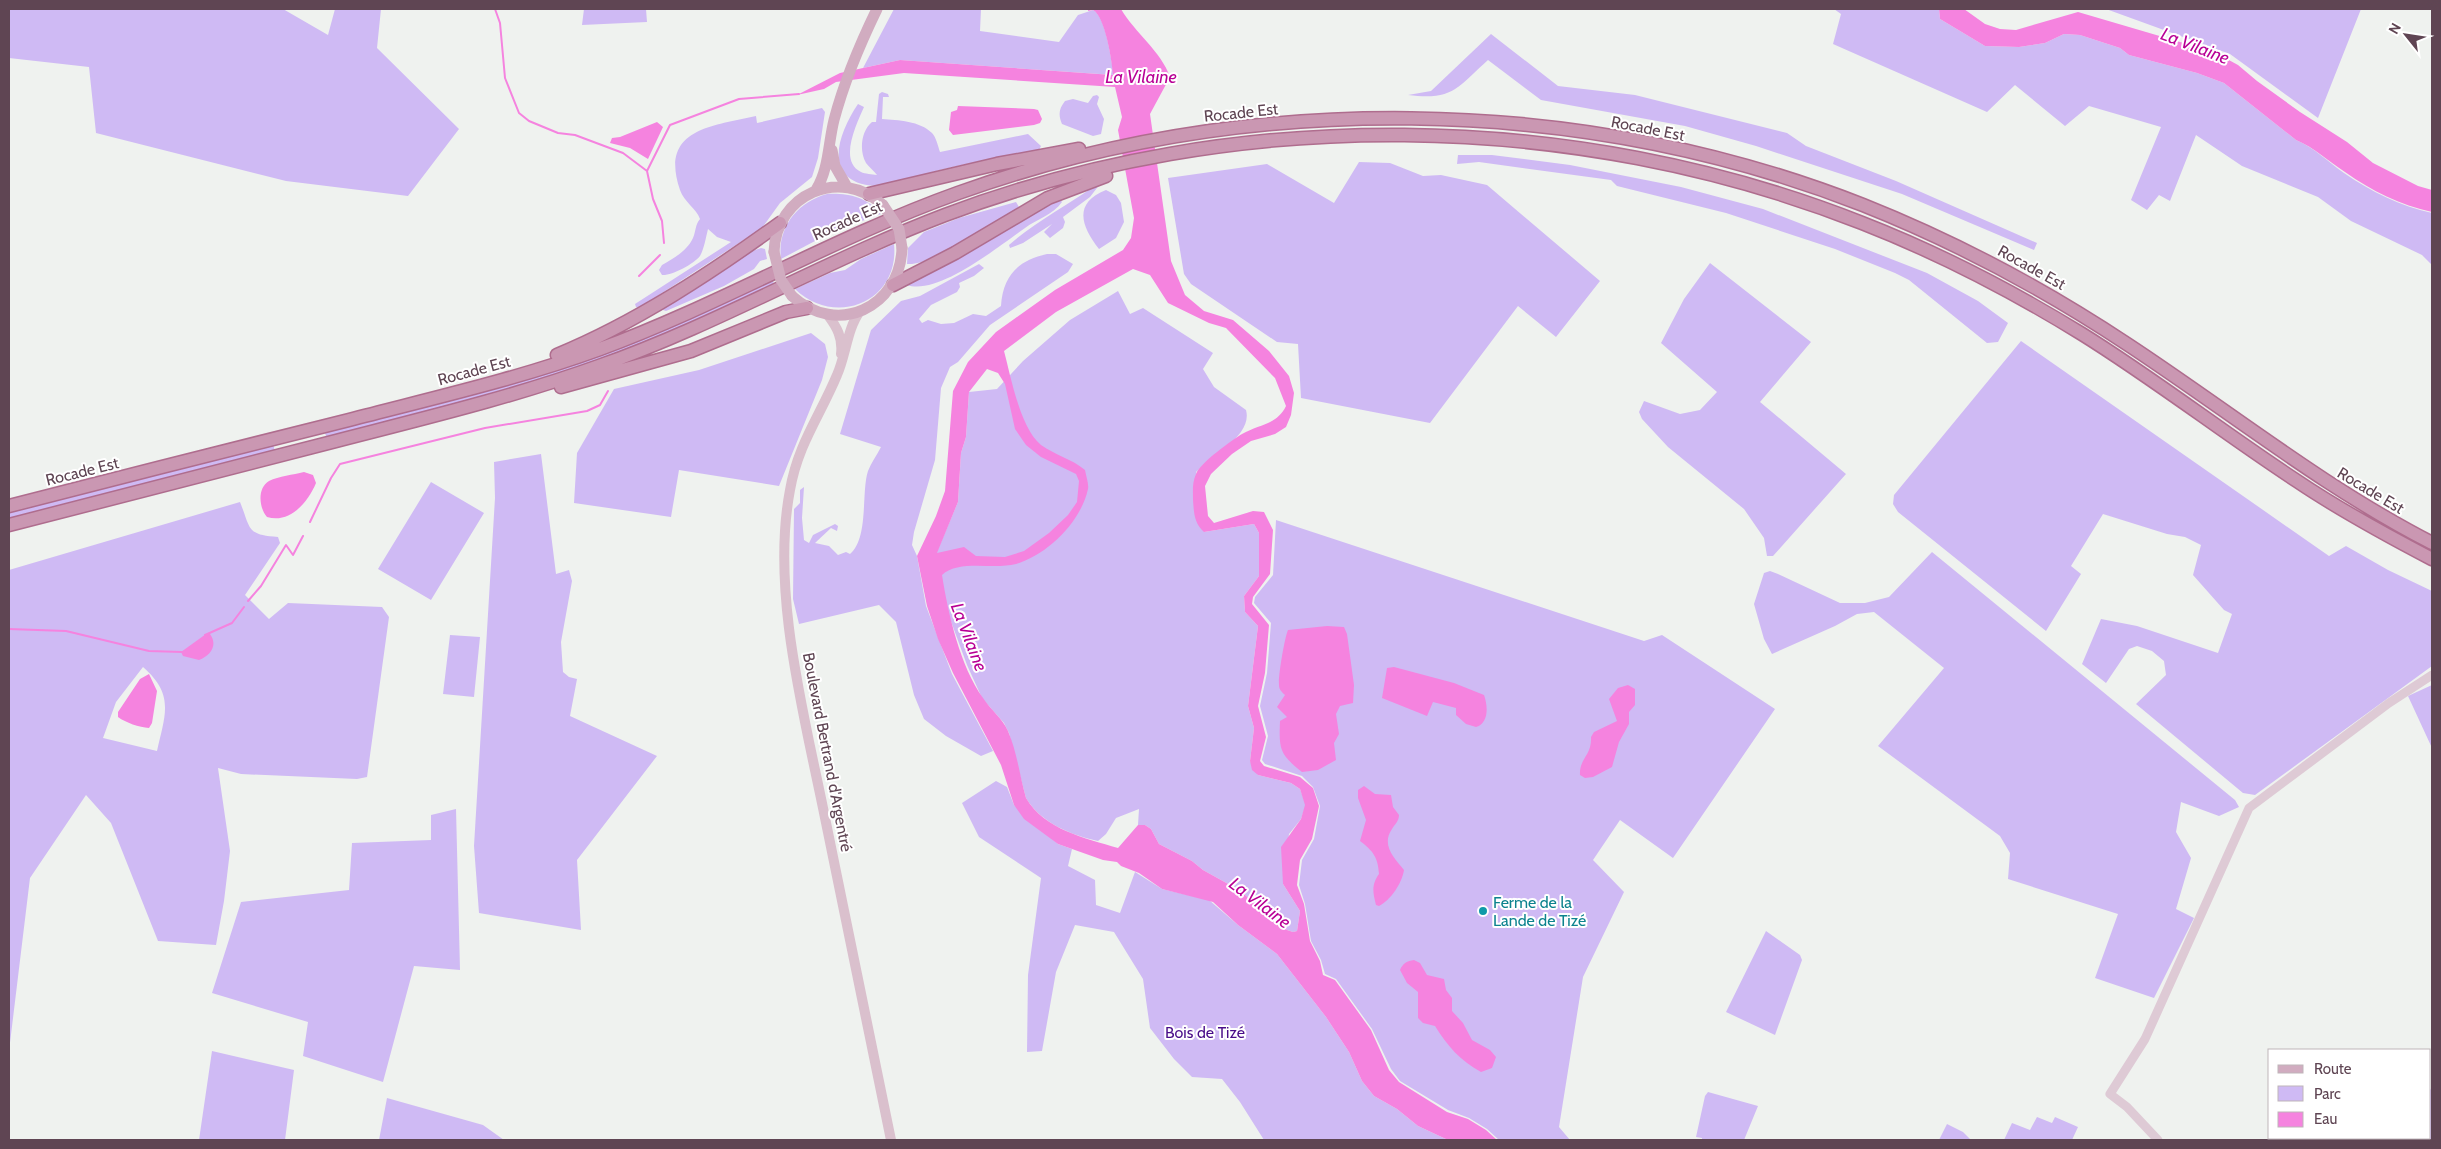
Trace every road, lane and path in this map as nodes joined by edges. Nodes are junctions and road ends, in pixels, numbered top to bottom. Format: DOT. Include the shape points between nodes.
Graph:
graph roads {
  1 [pos="877,9"];
  2 [pos="830,139"];
  3 [pos="1102,148"];
  4 [pos="1107,171"];
  5 [pos="847,187"];
  6 [pos="816,190"];
  7 [pos="869,194"];
  8 [pos="780,223"];
  9 [pos="893,285"];
  10 [pos="808,308"];
  11 [pos="860,311"];
  12 [pos="827,314"];
  13 [pos="838,375"];
  14 [pos="479,386"];
  15 [pos="496,399"];
  16 [pos="9,506"];
  17 [pos="9,525"];
  18 [pos="2432,543"];
  19 [pos="2432,559"];
  20 [pos="2432,675"];
  21 [pos="890,1140"];
  22 [pos="2158,1140"];
  1 -- 2 [label="main road" via="852,65"];
  2 -- 5 [label="main road" via="835,166"];
  2 -- 6 [label="main road" via="823,177"];
  3 -- 7 [label="highway" via="997,164"];
  3 -- 14 [label="highway, Rocade Est" via="905,212 641,332 559,362"];
  3 -- 18 [label="highway, Rocade Est" via="1242,127 1327,121 1394,119 1525,125 1660,146 1791,180 1900,220 1986,260 2057,299 2132,346 2321,479"];
  4 -- 9 [label="highway" via="1048,198"];
  4 -- 15 [label="highway, Rocade Est" via="1022,190 951,213 867,247 628,356"];
  4 -- 19 [label="highway, Rocade Est" via="1173,157 1326,138 1444,136 1531,143 1633,158 1786,196 1870,226 1965,268 2047,313 2123,361 2303,486"];
  5 -- 6 [label="main road"];
  5 -- 7 [label="main road"];
  6 -- 8 [label="main road" via="795,203"];
  7 -- 9 [label="main road, bridge" via="883,205 899,229 900,267"];
  8 -- 10 [label="main road, bridge" via="774,252 780,280 792,296"];
  8 -- 14 [label="highway" via="613,330 557,355 493,377"];
  9 -- 11 [label="main road" via="879,301"];
  10 -- 12 [label="main road"];
  10 -- 15 [label="highway" via="786,312 656,362 507,402"];
  11 -- 12 [label="main road" via="844,315"];
  11 -- 13 [label="main road"];
  12 -- 13 [label="main road" via="841,338"];
  13 -- 21 [label="main road, Boulevard Bertrand d'Argentré" via="806,436 793,473 786,512 787,596 796,676"];
  14 -- 16 [label="highway, Rocade Est"];
  15 -- 17 [label="highway, Rocade Est"];
  20 -- 22 [label="street" via="2389,703 2249,808 2145,1039 2110,1094"];
}
